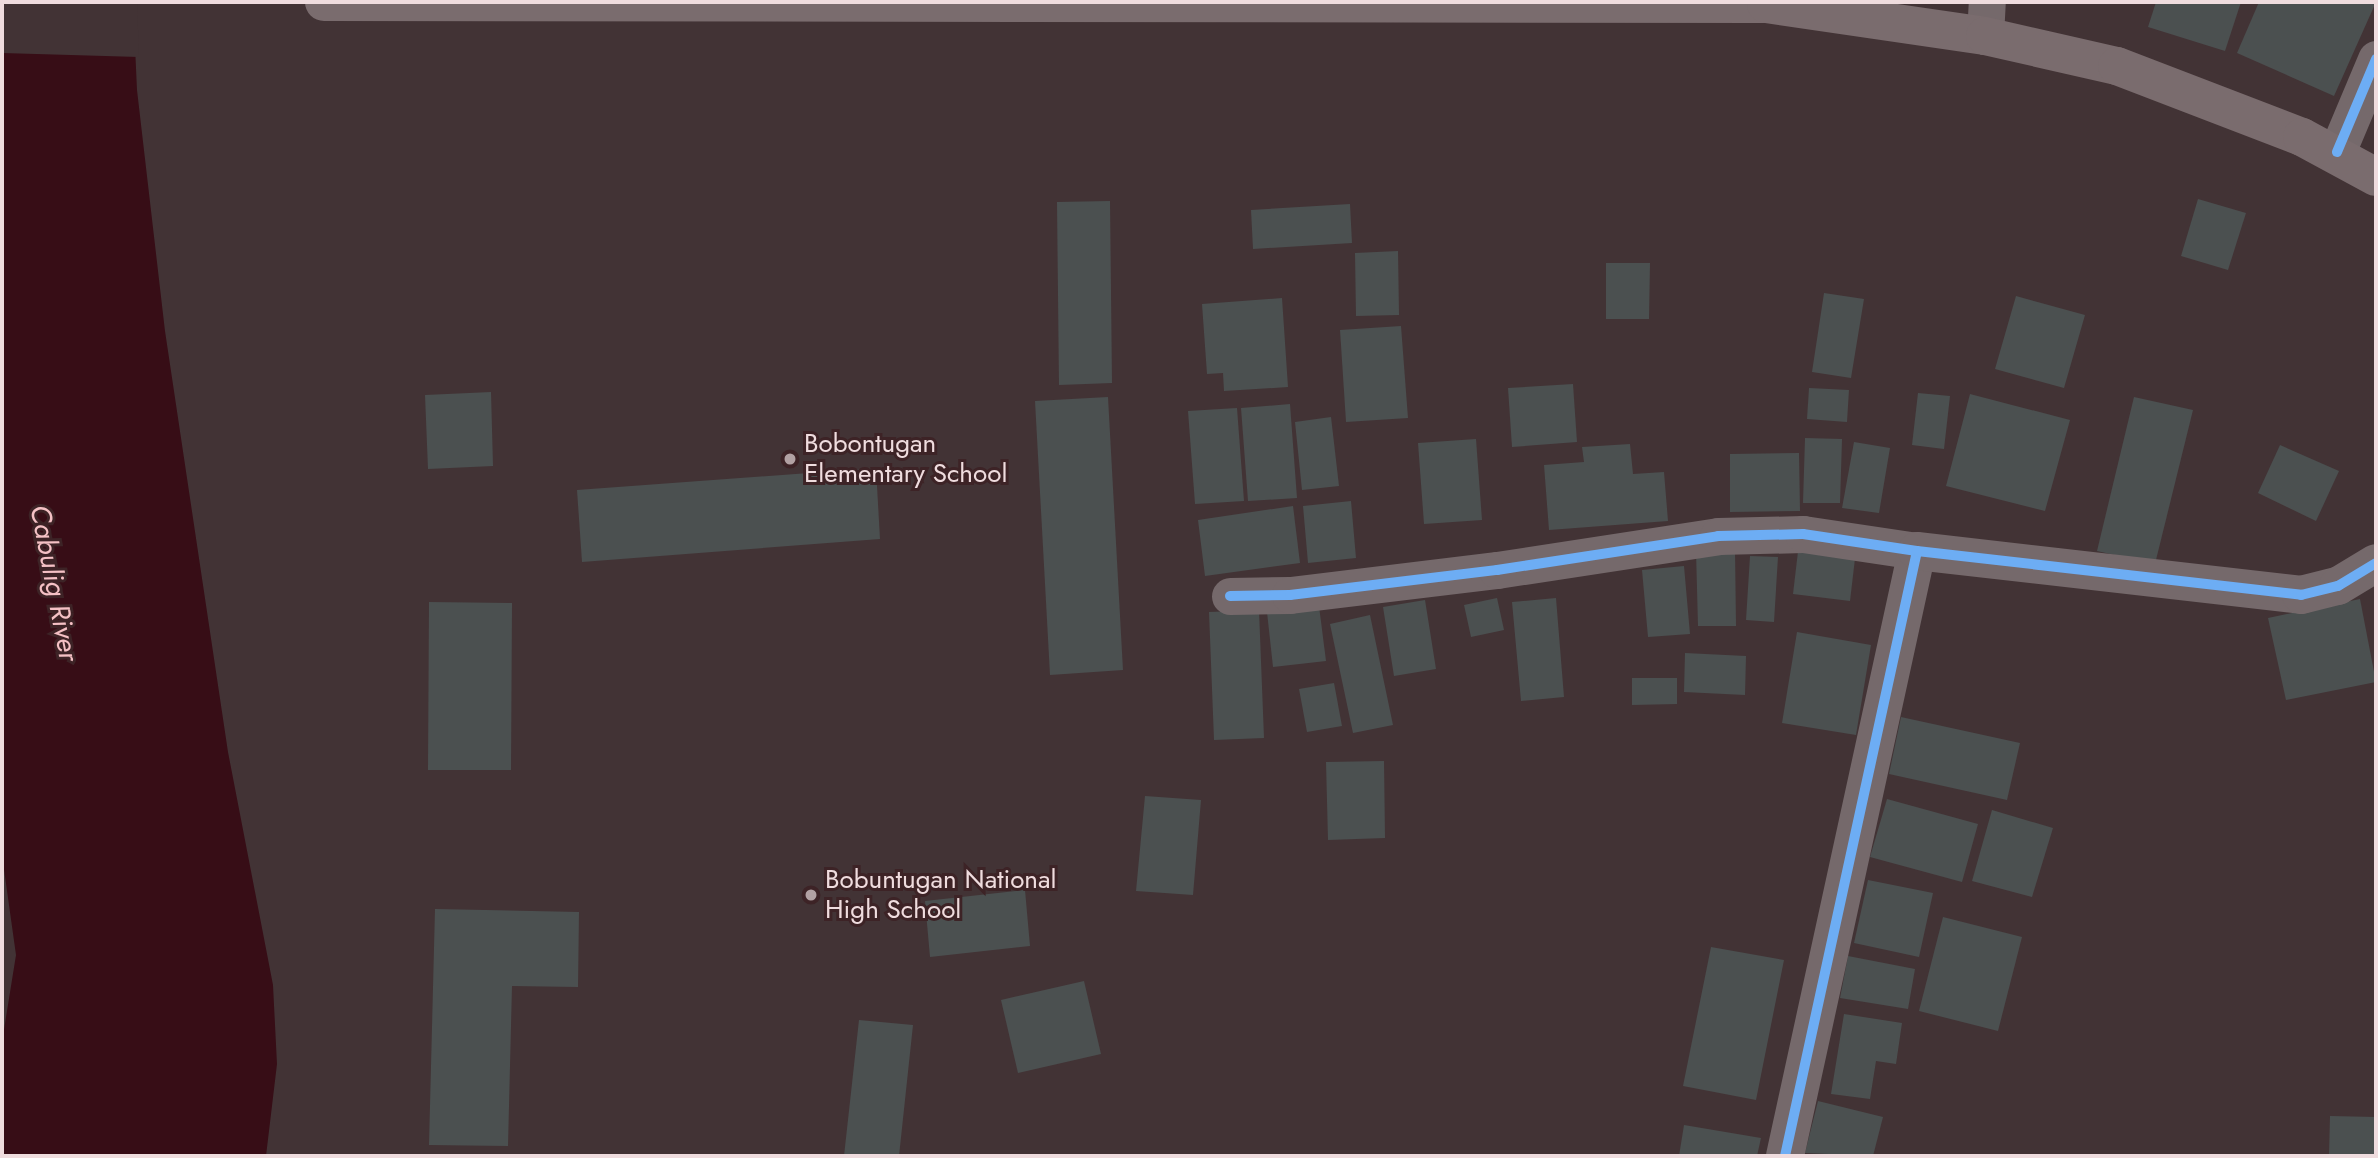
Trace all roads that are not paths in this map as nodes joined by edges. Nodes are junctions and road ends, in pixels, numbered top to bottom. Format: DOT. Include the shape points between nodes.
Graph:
graph roads {
  1 [pos="324,2"];
  2 [pos="1628,3"];
  3 [pos="721,4"];
  4 [pos="1308,4"];
  5 [pos="1986,19"];
  6 [pos="2376,59"];
  7 [pos="2337,152"];
  8 [pos="2376,177"];
  9 [pos="1917,551"];
  10 [pos="2376,563"];
  11 [pos="1230,596"];
  12 [pos="1785,1156"];
  1 -- 3 [label="highway"];
  2 -- 4 [label="highway"];
  2 -- 5 [label="highway" via="1766,4"];
  3 -- 4 [label="highway"];
  5 -- 7 [label="highway"];
  6 -- 7 [label="street"];
  7 -- 8 [label="highway"];
  9 -- 10 [label="street" via="2301,595 2338,586"];
  9 -- 11 [label="street" via="1803,534 1718,536 1497,570 1290,595"];
  9 -- 12 [label="street"];
}
